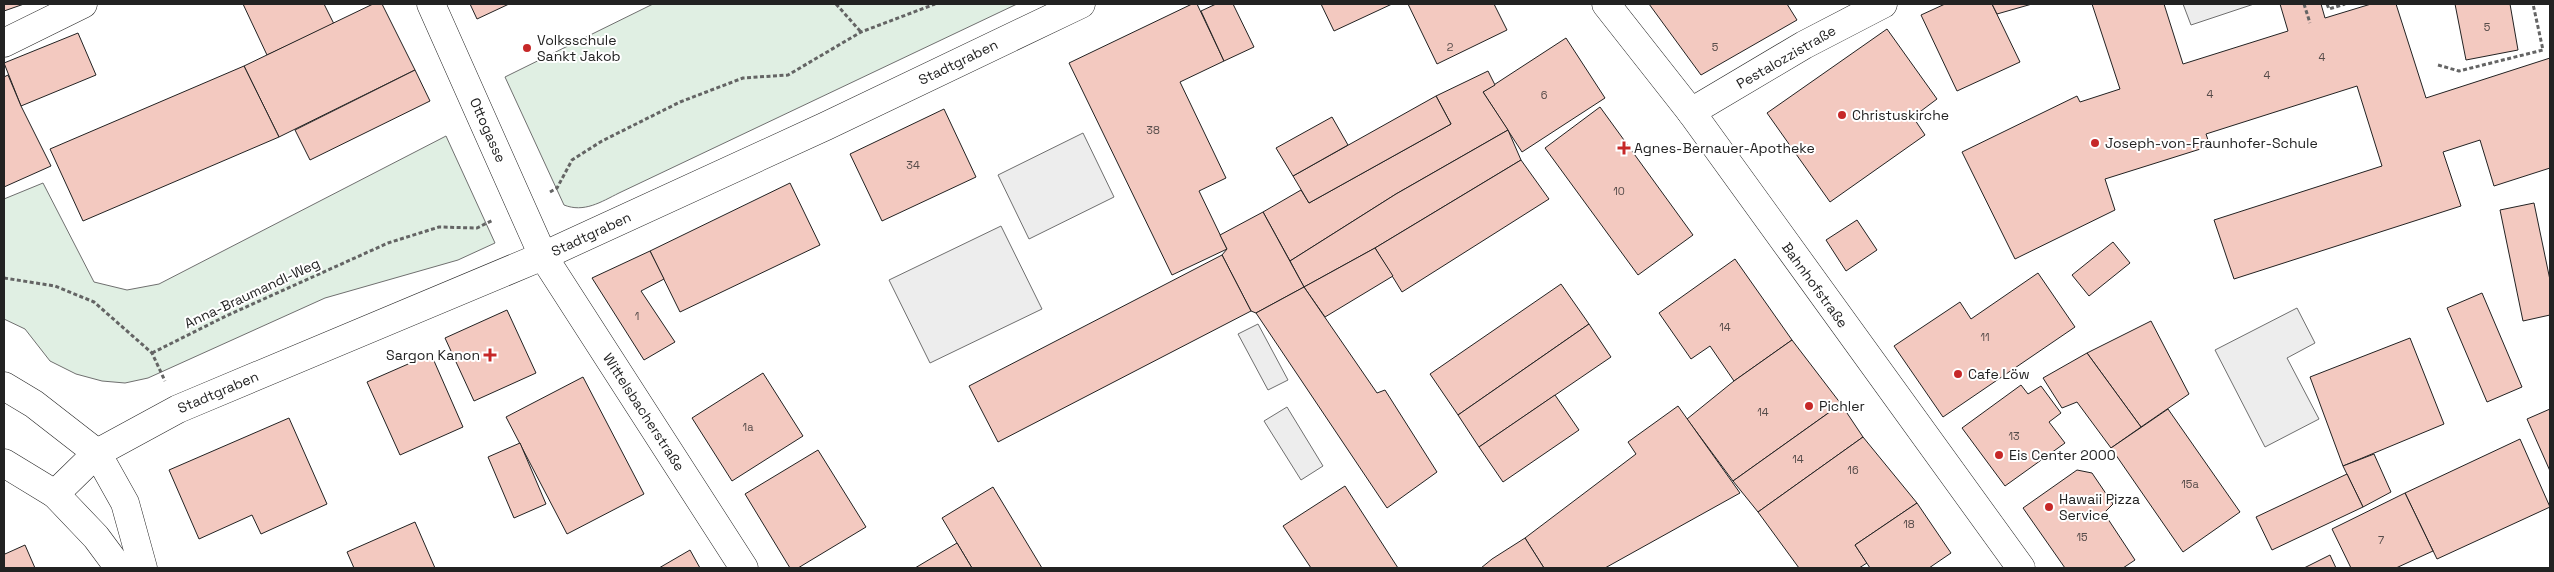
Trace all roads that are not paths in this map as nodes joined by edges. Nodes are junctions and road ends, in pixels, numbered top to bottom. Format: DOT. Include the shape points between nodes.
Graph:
graph roads {
  1 [pos="83,4"];
  2 [pos="431,4"];
  3 [pos="1081,4"];
  4 [pos="1606,4"];
  5 [pos="1883,4"];
  6 [pos="4,43"];
  7 [pos="1691,112"];
  8 [pos="544,256"];
  9 [pos="4,386"];
  10 [pos="97,453"];
  11 [pos="4,463"];
  12 [pos="55,494"];
  13 [pos="119,568"];
  14 [pos="143,568"];
  15 [pos="744,568"];
  16 [pos="2021,568"];
  1 -- 6 [label="street"];
  2 -- 8 [label="street, Ottogasse"];
  3 -- 8 [label="street, Stadtgraben"];
  4 -- 7 [label="street, Bahnhofstraße"];
  5 -- 7 [label="street, Pestalozzistraße" via="1804,45"];
  7 -- 16 [label="street, Bahnhofstraße"];
  8 -- 10 [label="street, Stadtgraben" via="178,409"];
  8 -- 15 [label="street, Wittelsbacherstraße"];
  9 -- 10 [label="street" via="34,404"];
  10 -- 12 [label="street, Stadtgraben"];
  10 -- 14 [label="street" via="125,503"];
  11 -- 12 [label="street"];
  12 -- 13 [label="street" via="96,537"];
}
